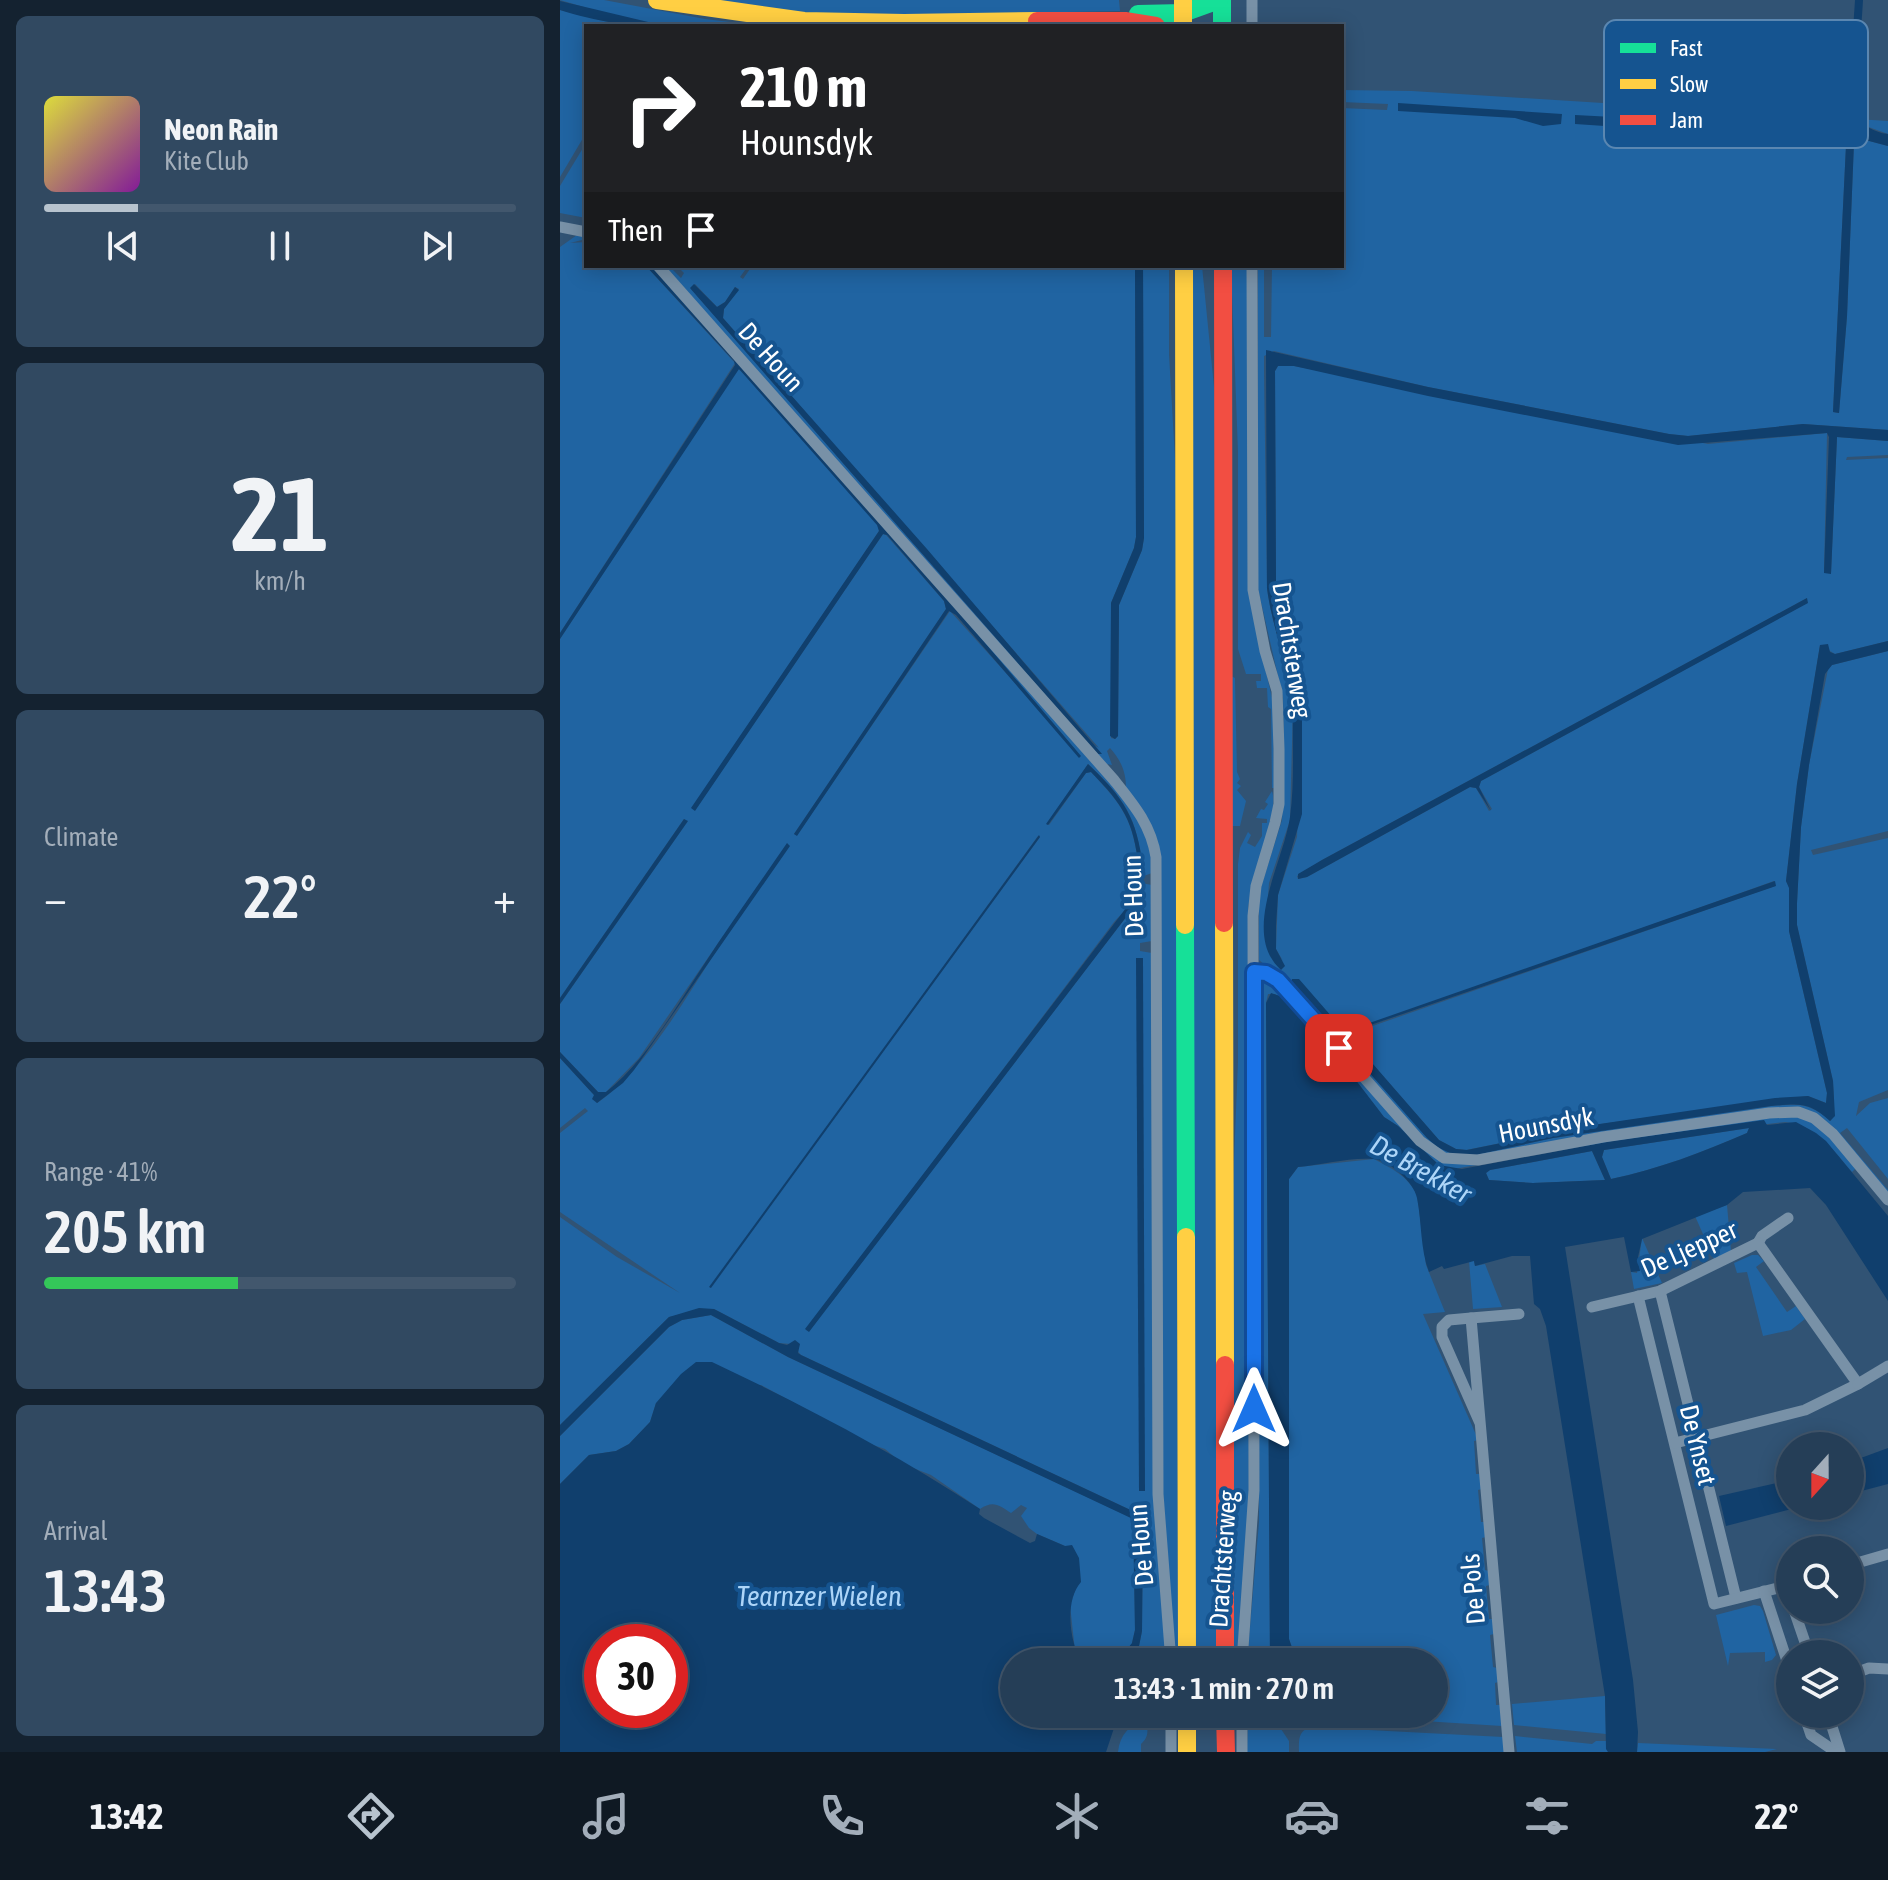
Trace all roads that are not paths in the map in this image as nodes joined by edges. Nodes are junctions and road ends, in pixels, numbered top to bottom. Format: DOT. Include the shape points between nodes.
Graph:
graph roads {
  1 [pos="657,0"];
  2 [pos="1221,0"];
  3 [pos="1252,0"];
  4 [pos="1183,13"];
  5 [pos="1072,20"];
  6 [pos="1146,24"];
  7 [pos="1222,24"];
  8 [pos="1252,24"];
  9 [pos="560,227"];
  10 [pos="584,232"];
  11 [pos="660,268"];
  12 [pos="1184,268"];
  13 [pos="1223,268"];
  14 [pos="1252,268"];
  15 [pos="1254,972"];
  16 [pos="1888,1200"];
  17 [pos="1788,1218"];
  18 [pos="1758,1243"];
  19 [pos="1660,1291"];
  20 [pos="1638,1296"];
  21 [pos="1592,1307"];
  22 [pos="1519,1314"];
  23 [pos="1471,1318"];
  24 [pos="1888,1366"];
  25 [pos="1858,1384"];
  26 [pos="1480,1423"];
  27 [pos="1697,1437"];
  28 [pos="1675,1443"];
  29 [pos="1888,1554"];
  30 [pos="1864,1561"];
  31 [pos="1776,1590"];
  32 [pos="1764,1591"];
  33 [pos="1736,1598"];
  34 [pos="1780,1640"];
  35 [pos="1170,1648"];
  36 [pos="1187,1648"];
  37 [pos="1225,1648"];
  38 [pos="1243,1648"];
  39 [pos="1888,1669"];
  40 [pos="1864,1670"];
  41 [pos="1177,1728"];
  42 [pos="1181,1728"];
  43 [pos="1232,1728"];
  44 [pos="1236,1728"];
  45 [pos="1809,1728"];
  46 [pos="1832,1728"];
  47 [pos="1838,1751"];
  48 [pos="1171,1752"];
  49 [pos="1187,1752"];
  50 [pos="1226,1752"];
  51 [pos="1242,1752"];
  52 [pos="1509,1752"];
  1 -- 5 [label="main road" via="804,21"];
  2 -- 4 [label="main road"];
  2 -- 7 [label="main road"];
  3 -- 8 [label="street"];
  4 -- 5 [label="main road"];
  5 -- 6 [label="main road"];
  9 -- 10 [label="street"];
  11 -- 35 [label="street, De Houn" via="1114,780 1149,829 1156,857 1158,1494"];
  12 -- 36 [label="main road, Drachtsterweg"];
  13 -- 37 [label="main road, Drachtsterweg"];
  14 -- 15 [label="street, Drachtsterweg" via="1253,590 1277,691 1279,749 1277,814 1253,900"];
  15 -- 16 [label="street, Hounsdyk" via="1278,980 1420,1141 1444,1158 1478,1160 1603,1137 1798,1112 1833,1134"];
  15 -- 38 [label="street, Drachtsterweg" via="1254,1502"];
  17 -- 18 [label="street, De Ljepper"];
  18 -- 19 [label="street, De Ljepper"];
  18 -- 25 [label="street, De Ljepper"];
  19 -- 20 [label="street, De Ljepper"];
  19 -- 27 [label="street, De Ynset"];
  20 -- 21 [label="street, De Ljepper"];
  20 -- 28 [label="street, De Ynset"];
  22 -- 23 [label="street, De Pols"];
  23 -- 26 [label="street, De Pols"];
  23 -- 26 [label="street, De Pols" via="1449,1320 1441,1332"];
  24 -- 25 [label="street"];
  25 -- 27 [label="street" via="1805,1410"];
  26 -- 52 [label="street, De Pols"];
  27 -- 28 [label="street"];
  27 -- 33 [label="street, De Ynset"];
  28 -- 33 [label="street, De Ynset" via="1714,1604"];
  29 -- 30 [label="street"];
  31 -- 32 [label="street"];
  32 -- 33 [label="street"];
  32 -- 34 [label="street"];
  39 -- 40 [label="street"];
  41 -- 48 [label="street"];
  42 -- 49 [label="main road"];
  43 -- 50 [label="main road"];
  44 -- 51 [label="street"];
  45 -- 47 [label="street" via="1811,1735"];
  46 -- 47 [label="street"];
}
